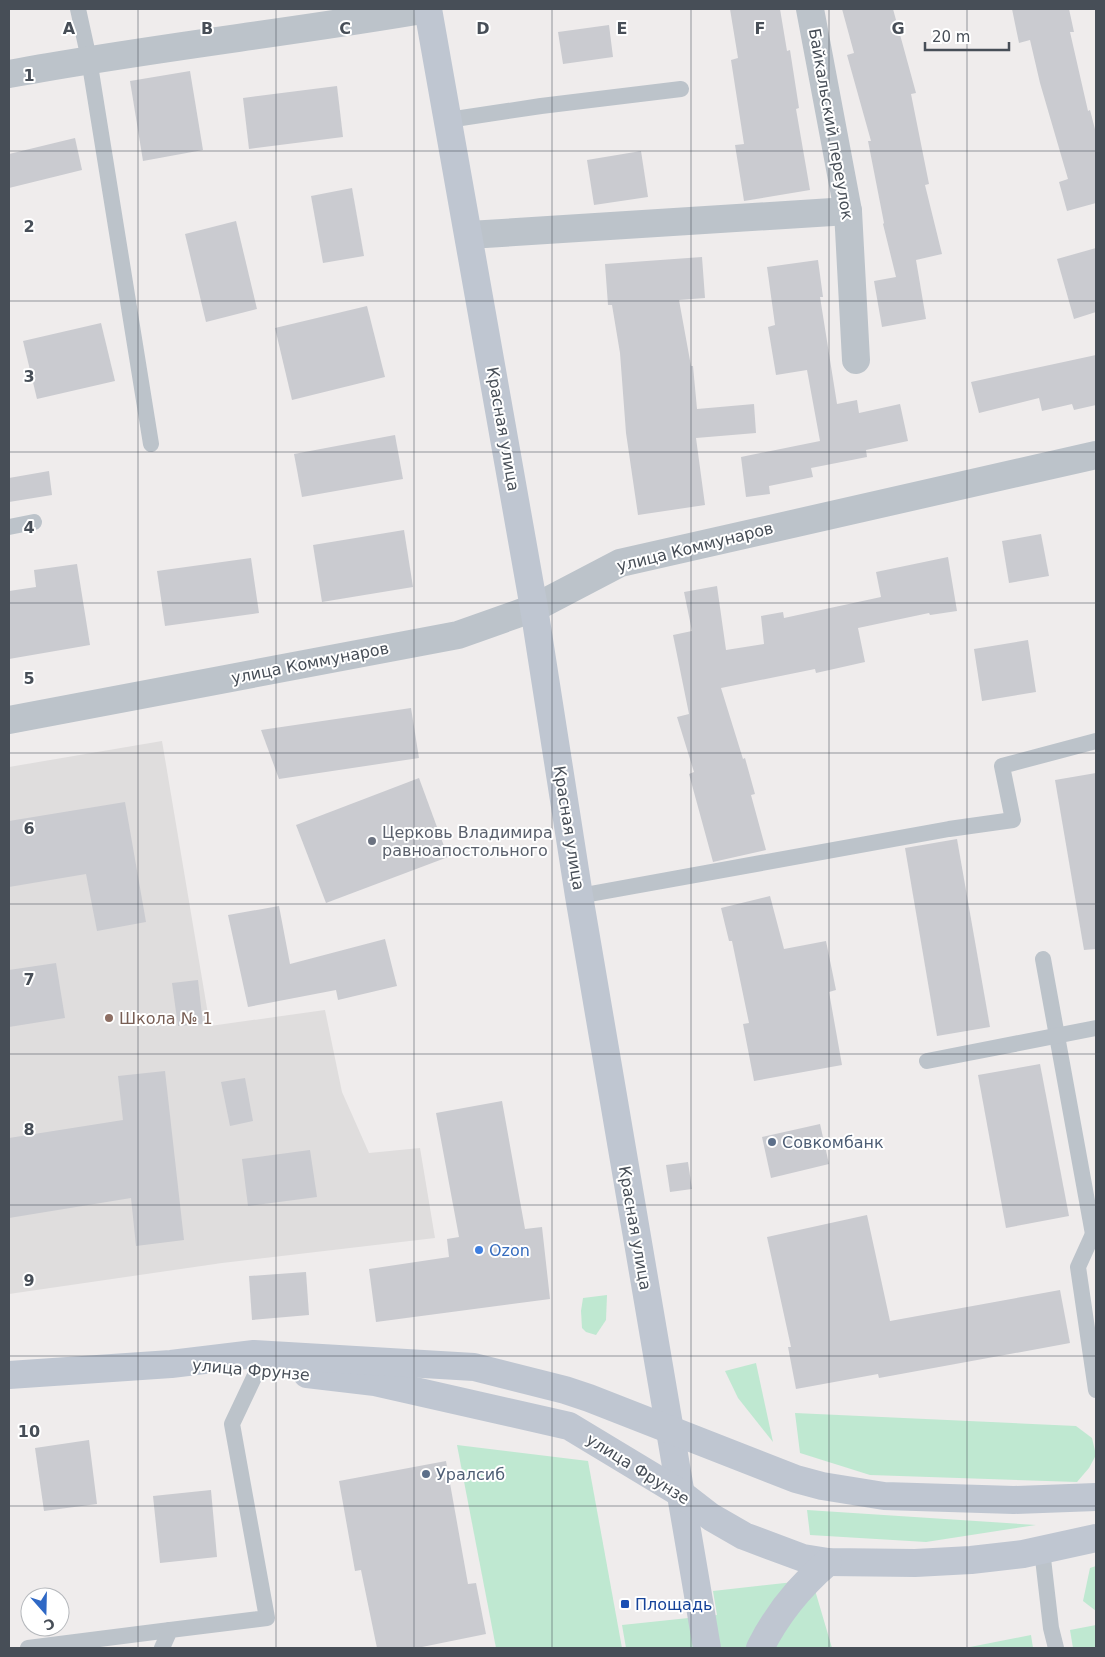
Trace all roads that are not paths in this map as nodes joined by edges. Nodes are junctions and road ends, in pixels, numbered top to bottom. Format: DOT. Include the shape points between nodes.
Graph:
graph roads {
  1 [pos="78,9"];
  2 [pos="428,9"];
  3 [pos="810,9"];
  4 [pos="89,59"];
  5 [pos="9,74"];
  6 [pos="681,89"];
  7 [pos="448,120"];
  8 [pos="848,211"];
  9 [pos="469,236"];
  10 [pos="856,360"];
  11 [pos="151,444"];
  12 [pos="1096,455"];
  13 [pos="34,522"];
  14 [pos="9,527"];
  15 [pos="534,608"];
  16 [pos="9,720"];
  17 [pos="1096,741"];
  18 [pos="579,896"];
  19 [pos="1043,959"];
  20 [pos="1096,1028"];
  21 [pos="1057,1035"];
  22 [pos="928,1061"];
  23 [pos="1095,1232"];
  24 [pos="171,1364"];
  25 [pos="258,1368"];
  26 [pos="9,1375"];
  27 [pos="1096,1390"];
  28 [pos="669,1428"];
  29 [pos="680,1492"];
  30 [pos="1096,1497"];
  31 [pos="1096,1538"];
  32 [pos="1042,1550"];
  33 [pos="828,1562"];
  34 [pos="170,1630"];
  35 [pos="28,1648"];
  36 [pos="162,1648"];
  37 [pos="707,1648"];
  38 [pos="760,1648"];
  39 [pos="1056,1648"];
  1 -- 4 [label="lane"];
  2 -- 4 [label="street"];
  2 -- 7 [label="main road, Красная улица"];
  3 -- 8 [label="street, Байкальский переулок"];
  4 -- 5 [label="street"];
  4 -- 11 [label="lane"];
  6 -- 7 [label="lane"];
  7 -- 9 [label="main road, Красная улица"];
  8 -- 9 [label="street"];
  8 -- 10 [label="street, Байкальский переулок"];
  9 -- 15 [label="main road, Красная улица"];
  12 -- 15 [label="street, улица Коммунаров" via="620,563"];
  13 -- 14 [label="lane"];
  15 -- 16 [label="street, улица Коммунаров" via="458,635"];
  15 -- 18 [label="main road, Красная улица"];
  17 -- 18 [label="lane" via="1002,766 1014,820"];
  18 -- 28 [label="main road, Красная улица"];
  19 -- 21 [label="lane"];
  20 -- 21 [label="lane"];
  21 -- 22 [label="lane"];
  21 -- 23 [label="lane"];
  23 -- 27 [label="lane" via="1078,1267"];
  24 -- 25 [label="main road, улица Фрунзе"];
  24 -- 26 [label="main road, улица Фрунзе"];
  24 -- 28 [label="main road, улица Фрунзе" via="254,1354 474,1367 565,1390"];
  25 -- 29 [label="main road, улица Фрунзе" via="375,1382 569,1426"];
  25 -- 34 [label="lane" via="232,1424 267,1618"];
  28 -- 29 [label="main road, Красная улица"];
  28 -- 30 [label="main road, улица Фрунзе" via="796,1479 822,1486 884,1496 1014,1500"];
  29 -- 33 [label="main road, улица Фрунзе" via="711,1517 744,1536 803,1558"];
  29 -- 37 [label="main road, Красная улица"];
  31 -- 32 [label="main road, улица Фрунзе"];
  32 -- 33 [label="main road, улица Фрунзе" via="971,1560"];
  32 -- 39 [label="lane"];
  33 -- 38 [label="main road" via="787,1604"];
  34 -- 35 [label="lane"];
  34 -- 36 [label="lane"];
}
